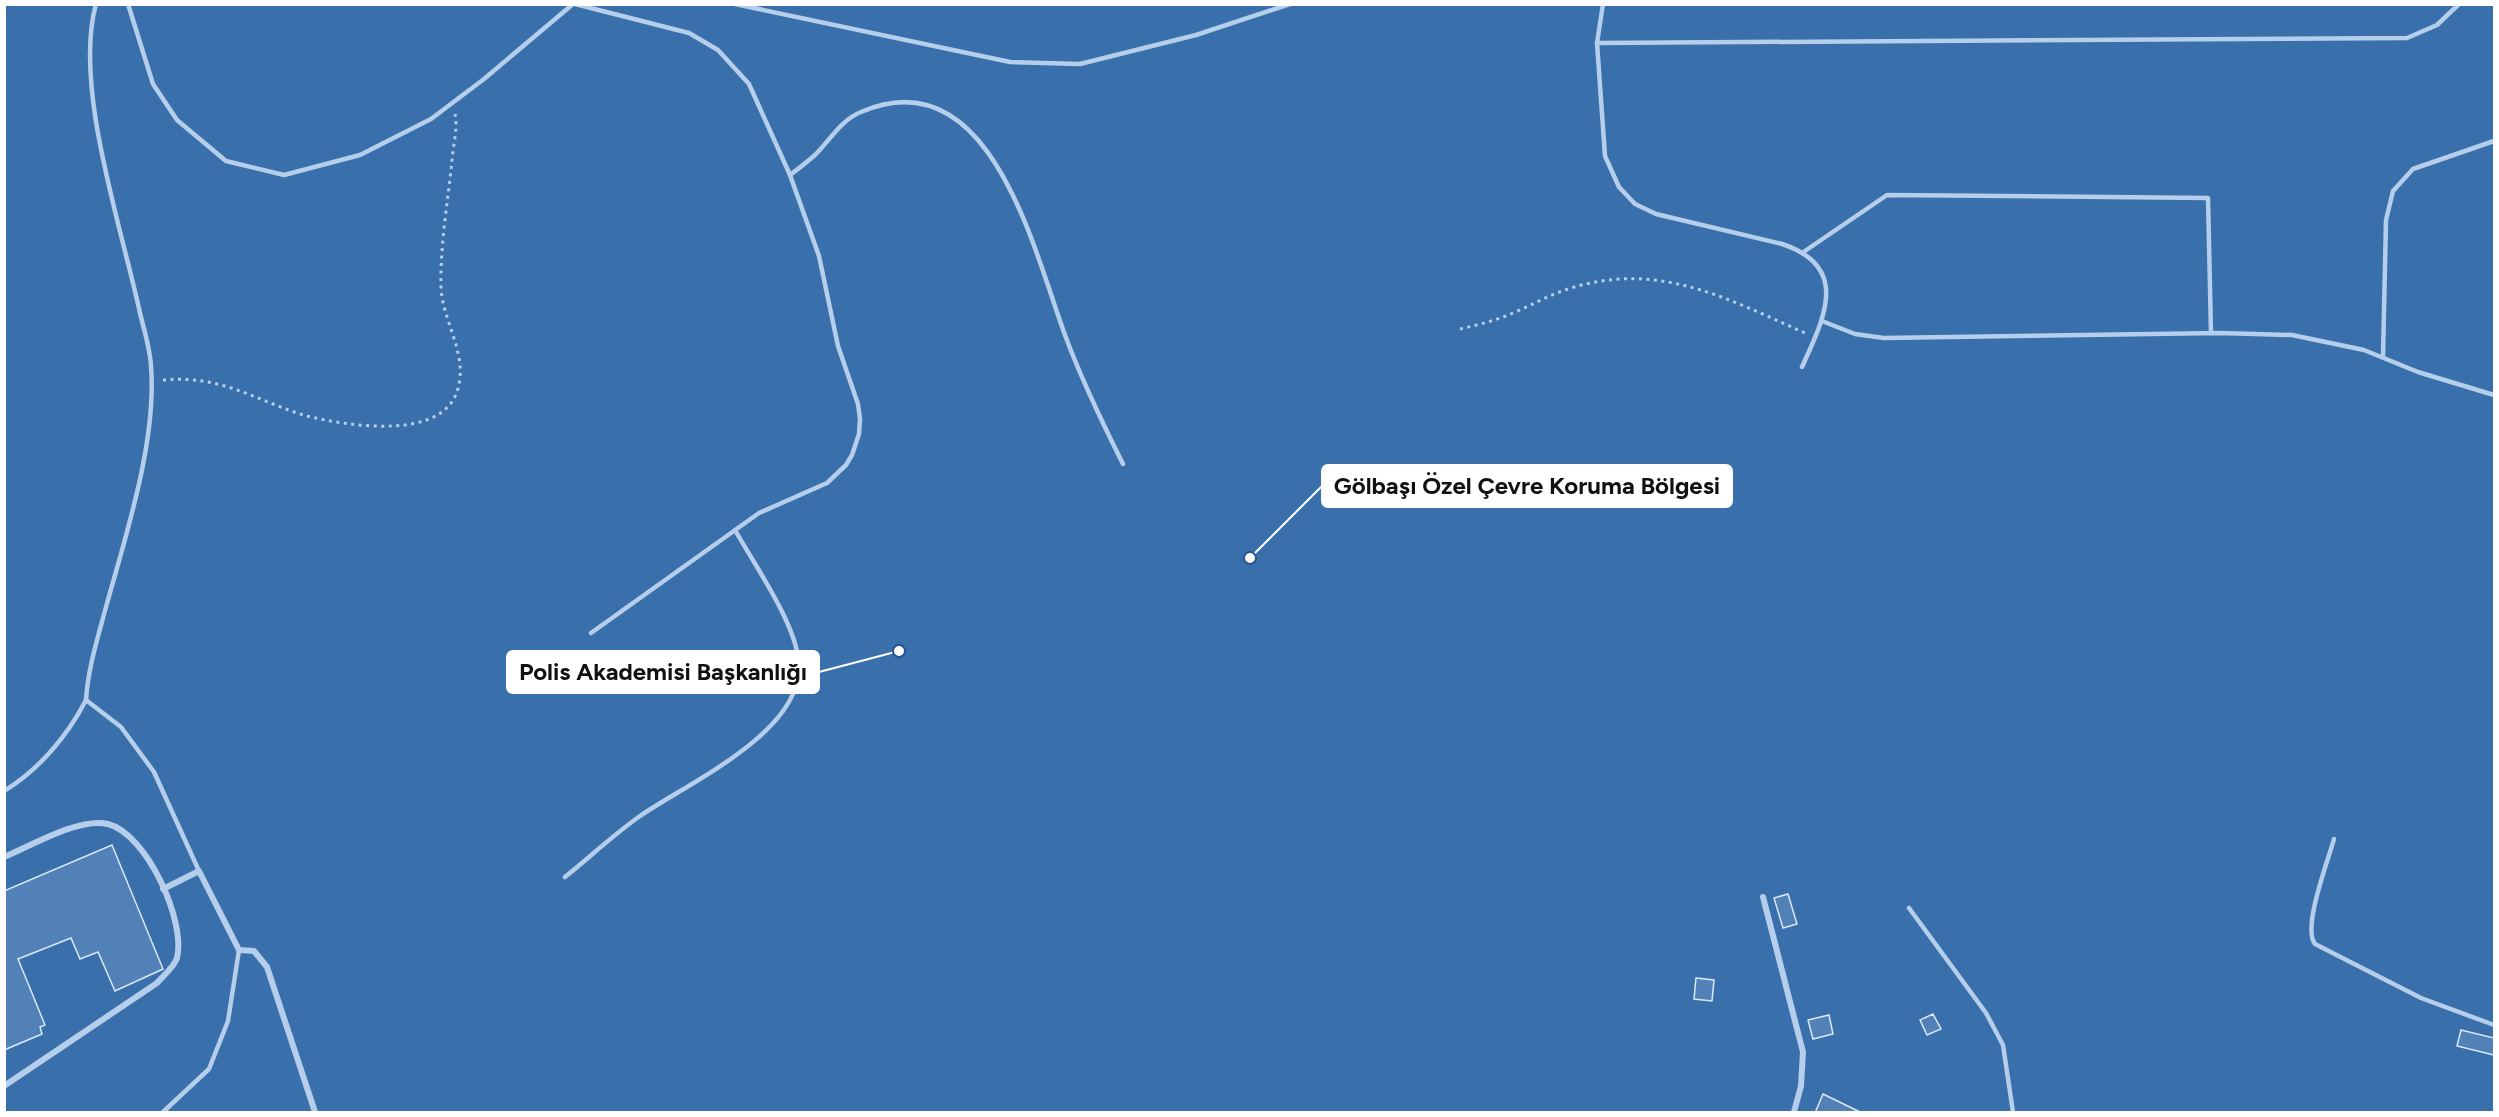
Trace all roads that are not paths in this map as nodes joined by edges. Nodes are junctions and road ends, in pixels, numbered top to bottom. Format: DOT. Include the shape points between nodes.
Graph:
graph roads {
  1 [pos="96,4"];
  2 [pos="128,4"];
  3 [pos="574,4"];
  4 [pos="735,4"];
  5 [pos="1290,4"];
  6 [pos="1603,4"];
  7 [pos="2459,4"];
  8 [pos="1597,43"];
  9 [pos="2494,141"];
  10 [pos="790,175"];
  11 [pos="1802,253"];
  12 [pos="1822,321"];
  13 [pos="2211,333"];
  14 [pos="2383,357"];
  15 [pos="1802,367"];
  16 [pos="2494,396"];
  17 [pos="1123,464"];
  18 [pos="735,530"];
  19 [pos="591,633"];
  20 [pos="86,700"];
  21 [pos="4,791"];
  22 [pos="2334,839"];
  23 [pos="4,857"];
  24 [pos="199,871"];
  25 [pos="565,877"];
  26 [pos="163,889"];
  27 [pos="1763,897"];
  28 [pos="1909,908"];
  29 [pos="239,950"];
  30 [pos="2494,1025"];
  31 [pos="4,1086"];
  32 [pos="163,1113"];
  33 [pos="315,1113"];
  34 [pos="1794,1113"];
  35 [pos="2013,1113"];
  1 -- 20 [label="lane" via="91,79 100,146 151,364 152,413 94,651"];
  2 -- 3 [label="lane" via="153,84 177,120 226,161 284,175 360,155 431,119"];
  3 -- 10 [label="lane" via="672,27 718,50 749,84"];
  4 -- 5 [label="lane" via="1010,62 1080,64 1196,35"];
  6 -- 8 [label="lane"];
  7 -- 8 [label="lane" via="2437,25 2407,38"];
  8 -- 11 [label="lane" via="1605,156 1612,178 1626,196 1656,214 1782,244"];
  9 -- 14 [label="lane" via="2413,170 2393,191 2386,220"];
  10 -- 17 [label="lane" via="859,112 898,103 925,105 951,114 986,150 1013,193 1066,338"];
  10 -- 18 [label="lane" via="819,256 838,346 858,404 859,434 846,465 827,483 759,513"];
  11 -- 12 [label="lane" via="1823,280 1827,303"];
  11 -- 13 [label="lane" via="1887,195 2208,198"];
  12 -- 13 [label="lane" via="1855,334 1884,338"];
  12 -- 15 [label="lane"];
  13 -- 14 [label="lane" via="2292,335"];
  14 -- 16 [label="lane"];
  18 -- 19 [label="lane"];
  18 -- 25 [label="lane" via="794,637 799,670 792,696 774,725 735,757 637,819"];
  20 -- 21 [label="lane" via="72,727 20,782"];
  20 -- 24 [label="lane" via="122,727 154,772"];
  22 -- 30 [label="lane" via="2311,921 2310,936 2315,944 2421,998"];
  23 -- 26 [label="street" via="81,826 106,824 121,829 141,847"];
  24 -- 26 [label="street"];
  24 -- 29 [label="street"];
  26 -- 31 [label="street" via="178,933 177,960 157,983"];
  27 -- 34 [label="street" via="1803,1052"];
  28 -- 35 [label="lane" via="1992,1024 2002,1045"];
  29 -- 32 [label="lane" via="228,1021 209,1069"];
  29 -- 33 [label="street" via="254,951 267,967"];
}
